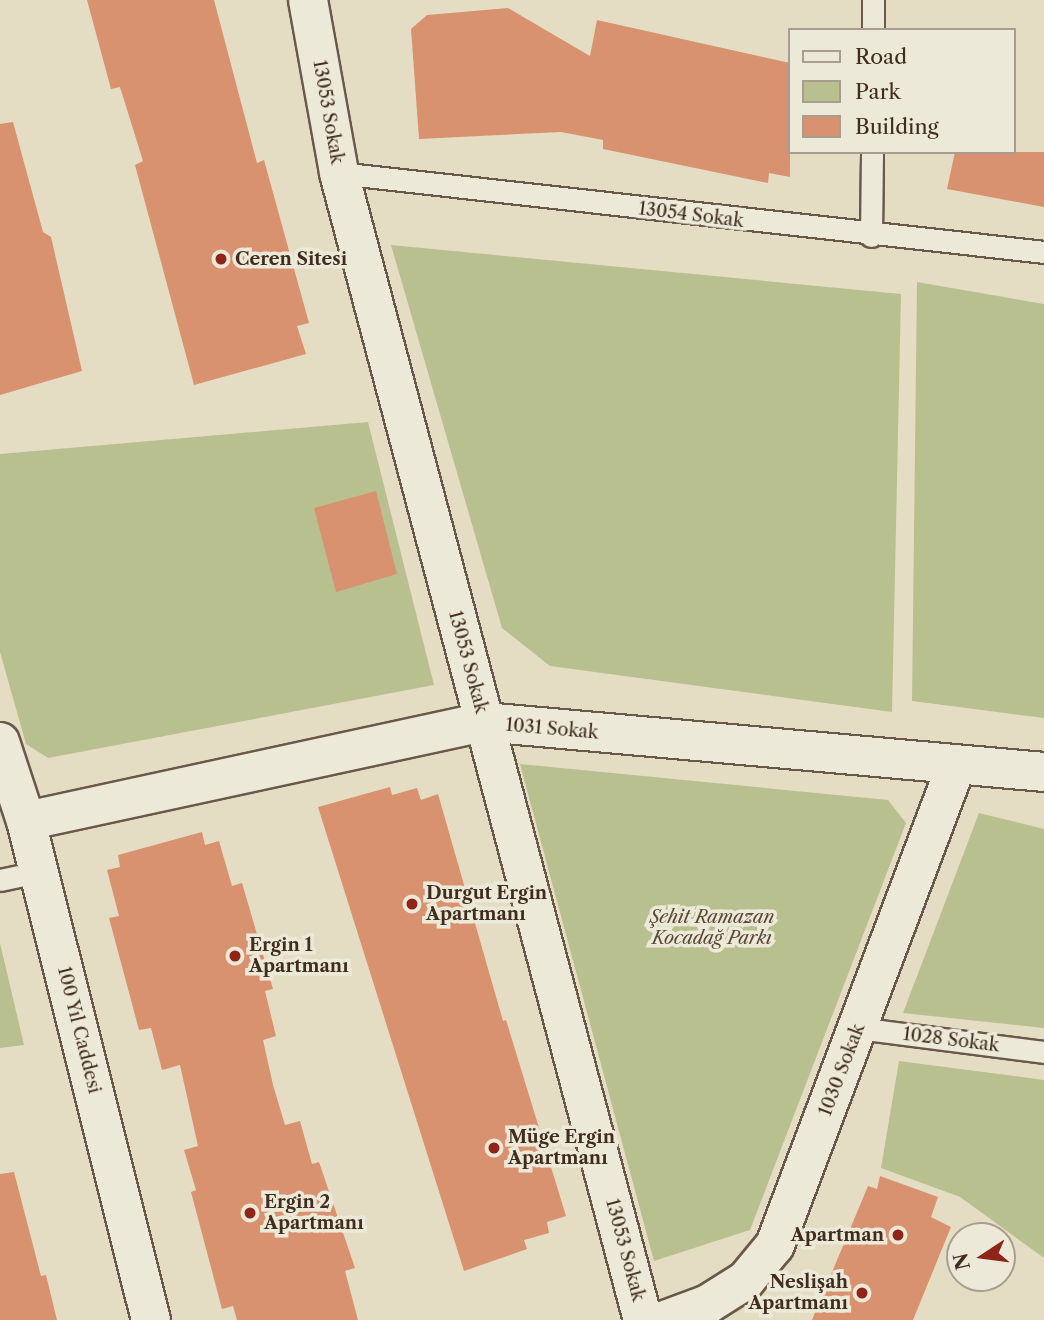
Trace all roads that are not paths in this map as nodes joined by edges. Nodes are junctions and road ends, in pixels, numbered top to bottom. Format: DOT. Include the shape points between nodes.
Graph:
graph roads {
  1 [pos="308,0"];
  2 [pos="873,0"];
  3 [pos="873,28"];
  4 [pos="872,154"];
  5 [pos="339,173"];
  6 [pos="871,236"];
  7 [pos="1044,252"];
  8 [pos="484,722"];
  9 [pos="0,742"];
  10 [pos="956,766"];
  11 [pos="1044,772"];
  12 [pos="26,821"];
  13 [pos="39,872"];
  14 [pos="0,880"];
  15 [pos="857,1028"];
  16 [pos="1044,1052"];
  17 [pos="151,1320"];
  18 [pos="643,1320"];
  19 [pos="665,1320"];
  1 -- 5 [label="street, 13053 Sokak"];
  2 -- 3 [label="lane"];
  4 -- 6 [label="lane"];
  5 -- 6 [label="lane, 13054 Sokak"];
  5 -- 8 [label="street, 13053 Sokak"];
  6 -- 7 [label="lane, 13054 Sokak"];
  8 -- 10 [label="street, 1031 Sokak"];
  8 -- 12 [label="street, 1031 Sokak"];
  8 -- 18 [label="street, 13053 Sokak"];
  9 -- 12 [label="street, 100 Yıl Caddesi"];
  10 -- 11 [label="street, 1031 Sokak"];
  10 -- 15 [label="street, 1030 Sokak"];
  12 -- 13 [label="street, 100 Yıl Caddesi"];
  13 -- 14 [label="lane"];
  13 -- 17 [label="street, 100 Yıl Caddesi"];
  15 -- 16 [label="lane, 1028 Sokak"];
  15 -- 19 [label="street, 1030 Sokak" via="775,1245 747,1280 708,1304"];
}
